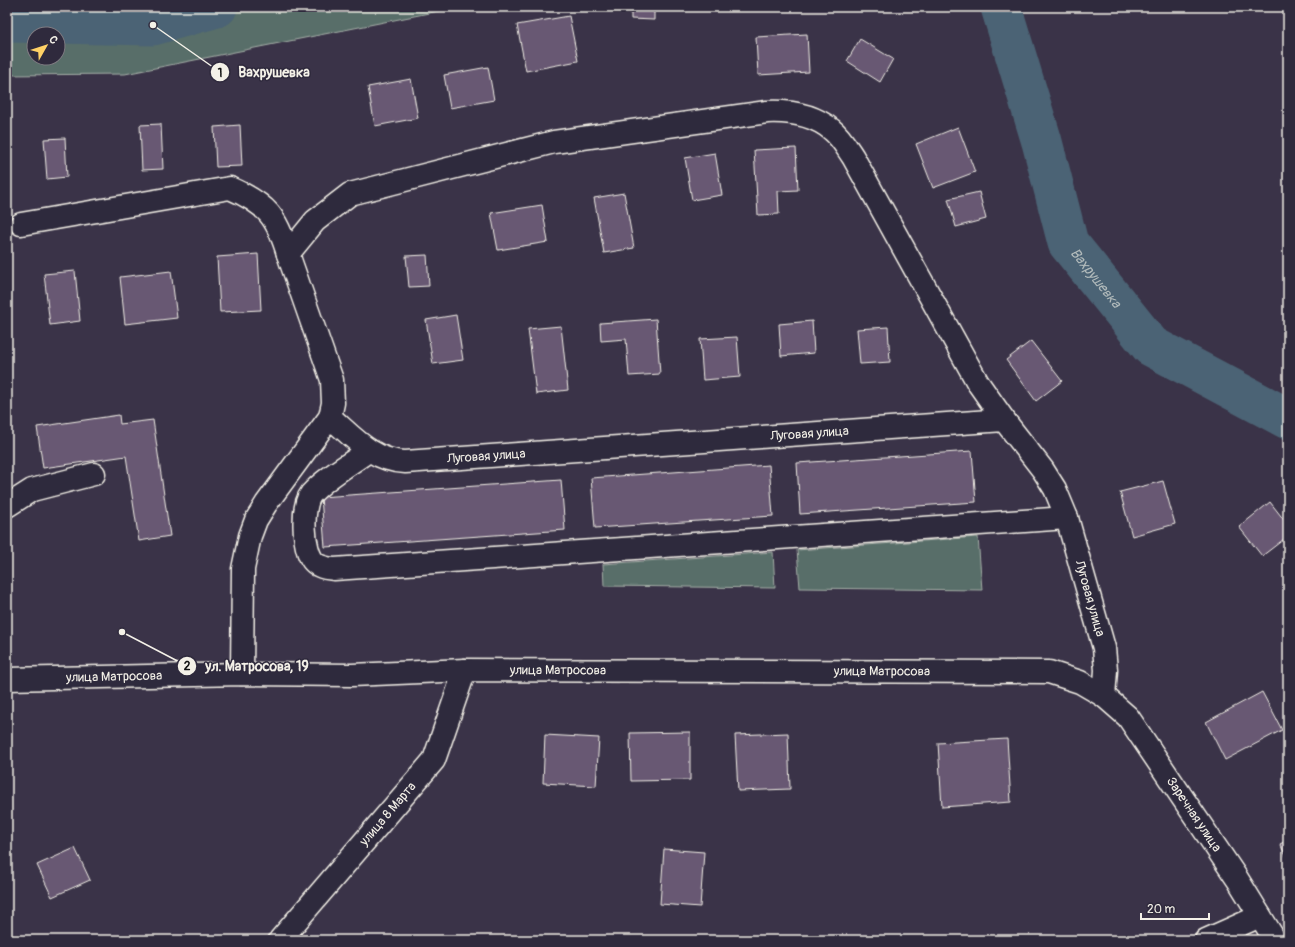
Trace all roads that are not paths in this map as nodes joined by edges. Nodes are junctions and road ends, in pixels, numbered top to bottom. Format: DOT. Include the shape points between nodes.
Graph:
graph roads {
  1 [pos="21,224"];
  2 [pos="288,254"];
  3 [pos="330,417"];
  4 [pos="1004,420"];
  5 [pos="368,451"];
  6 [pos="94,474"];
  7 [pos="7,506"];
  8 [pos="1067,518"];
  9 [pos="465,670"];
  10 [pos="242,674"];
  11 [pos="7,679"];
  12 [pos="1104,696"];
  13 [pos="1260,916"];
  14 [pos="280,940"];
  15 [pos="1206,940"];
  16 [pos="1275,940"];
  1 -- 2 [label="street" via="230,188 261,205 272,217 281,231"];
  2 -- 3 [label="street" via="332,380"];
  2 -- 4 [label="street" via="315,221 350,194 554,142 767,112 787,112 812,117 832,130 854,157 978,383"];
  3 -- 5 [label="street, Луговая улица"];
  3 -- 10 [label="street" via="266,504 250,536 244,569"];
  4 -- 5 [label="street, Луговая улица" via="405,462 386,460"];
  4 -- 8 [label="street, Луговая улица" via="1044,470"];
  5 -- 8 [label="street" via="319,487 307,502 307,551 316,564 324,568"];
  6 -- 7 [label="street" via="32,490"];
  8 -- 12 [label="street, Луговая улица" via="1104,648"];
  9 -- 10 [label="street, улица Матросова" via="352,675"];
  9 -- 12 [label="street, улица Матросова" via="1048,672 1080,682"];
  9 -- 14 [label="street, улица 8 Марта" via="434,760"];
  10 -- 11 [label="street, улица Матросова"];
  12 -- 13 [label="street, Заречная улица" via="1128,717"];
  13 -- 15 [label="street"];
  13 -- 16 [label="street, Заречная улица"];
}
